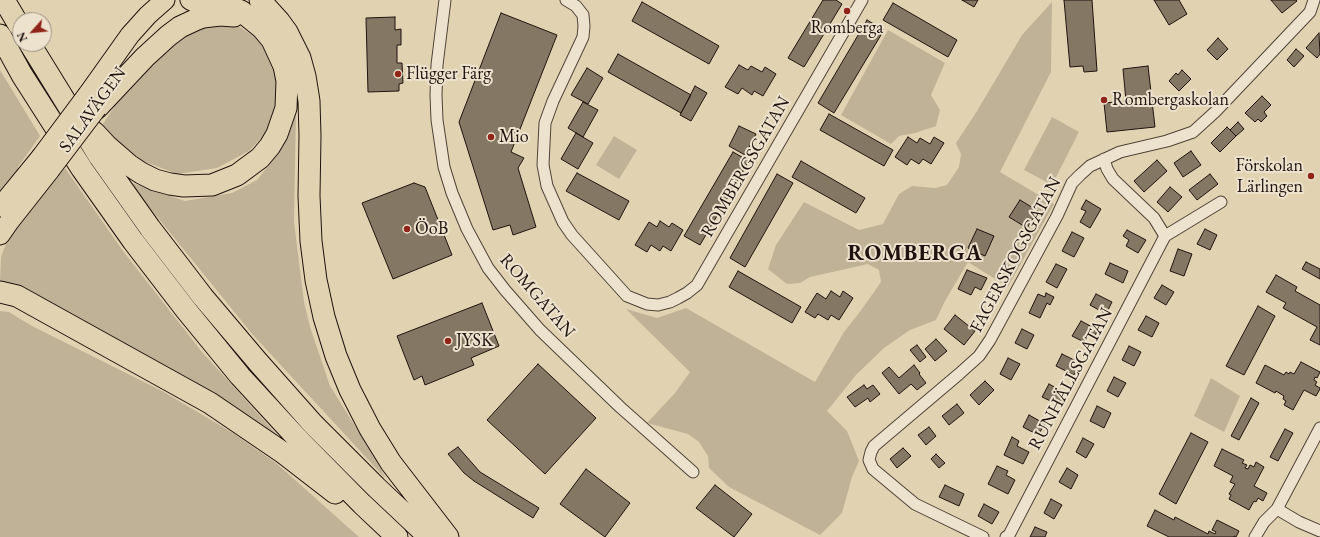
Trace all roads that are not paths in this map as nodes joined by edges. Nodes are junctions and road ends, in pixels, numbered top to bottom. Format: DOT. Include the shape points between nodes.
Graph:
graph roads {
  1 [pos="4,0"];
  2 [pos="148,0"];
  3 [pos="165,0"];
  4 [pos="445,0"];
  5 [pos="566,0"];
  6 [pos="862,0"];
  7 [pos="1314,0"];
  8 [pos="206,2"];
  9 [pos="258,7"];
  10 [pos="12,14"];
  11 [pos="130,35"];
  12 [pos="0,36"];
  13 [pos="34,52"];
  14 [pos="41,64"];
  15 [pos="92,101"];
  16 [pos="1104,159"];
  17 [pos="45,164"];
  18 [pos="1221,202"];
  19 [pos="0,207"];
  20 [pos="0,235"];
  21 [pos="1165,236"];
  22 [pos="0,292"];
  23 [pos="1320,428"];
  24 [pos="693,472"];
  25 [pos="1277,509"];
  26 [pos="1320,531"];
  27 [pos="393,537"];
  28 [pos="398,537"];
  29 [pos="429,537"];
  30 [pos="448,537"];
  31 [pos="983,537"];
  32 [pos="1006,537"];
  33 [pos="1255,537"];
  1 -- 10 [label="highway"];
  2 -- 11 [label="highway"];
  3 -- 11 [label="highway, SALAVÄGEN"];
  4 -- 24 [label="street, ROMGATAN" via="437,65 437,120 444,167 467,229 488,268 540,330 620,407"];
  5 -- 6 [label="street, ROMBERGSGATAN" via="576,6 583,15 583,37 545,123 543,165 547,186 563,222 572,235 627,296 647,304 658,305 678,298 697,284"];
  7 -- 16 [label="street, FAGERSKOGSGATAN" via="1310,12 1193,132 1120,152"];
  8 -- 9 [label="highway" via="241,11"];
  8 -- 15 [label="highway, SALAVÄGEN" via="169,24 142,46 113,81"];
  9 -- 14 [label="highway" via="262,28 272,40 284,66 287,81 286,108 277,134 260,158 237,175 212,185 170,184 141,174 128,165 94,132"];
  9 -- 15 [label="highway" via="220,16 203,17 180,27"];
  9 -- 30 [label="highway" via="279,21 287,32 300,58 305,76 309,101 311,241 324,317 336,356 370,429 391,463"];
  11 -- 15 [label="highway, SALAVÄGEN"];
  12 -- 28 [label="highway" via="82,169 186,310 240,376 298,440"];
  13 -- 14 [label="highway"];
  14 -- 29 [label="highway" via="99,156 203,297 313,424"];
  15 -- 17 [label="highway, SALAVÄGEN, bridge"];
  16 -- 21 [label="street" via="1112,179 1154,218"];
  16 -- 31 [label="street, FAGERSKOGSGATAN" via="1090,166 1072,183 1057,216 979,356 874,446 871,452 869,460 873,469 915,504"];
  17 -- 19 [label="highway, SALAVÄGEN"];
  17 -- 20 [label="highway, SALAVÄGEN"];
  18 -- 21 [label="street"];
  21 -- 32 [label="street, RUNHÄLLSGATAN"];
  22 -- 27 [label="highway" via="18,296 210,403 282,452"];
  23 -- 25 [label="street"];
  25 -- 26 [label="street"];
  25 -- 33 [label="street" via="1264,522"];
}
